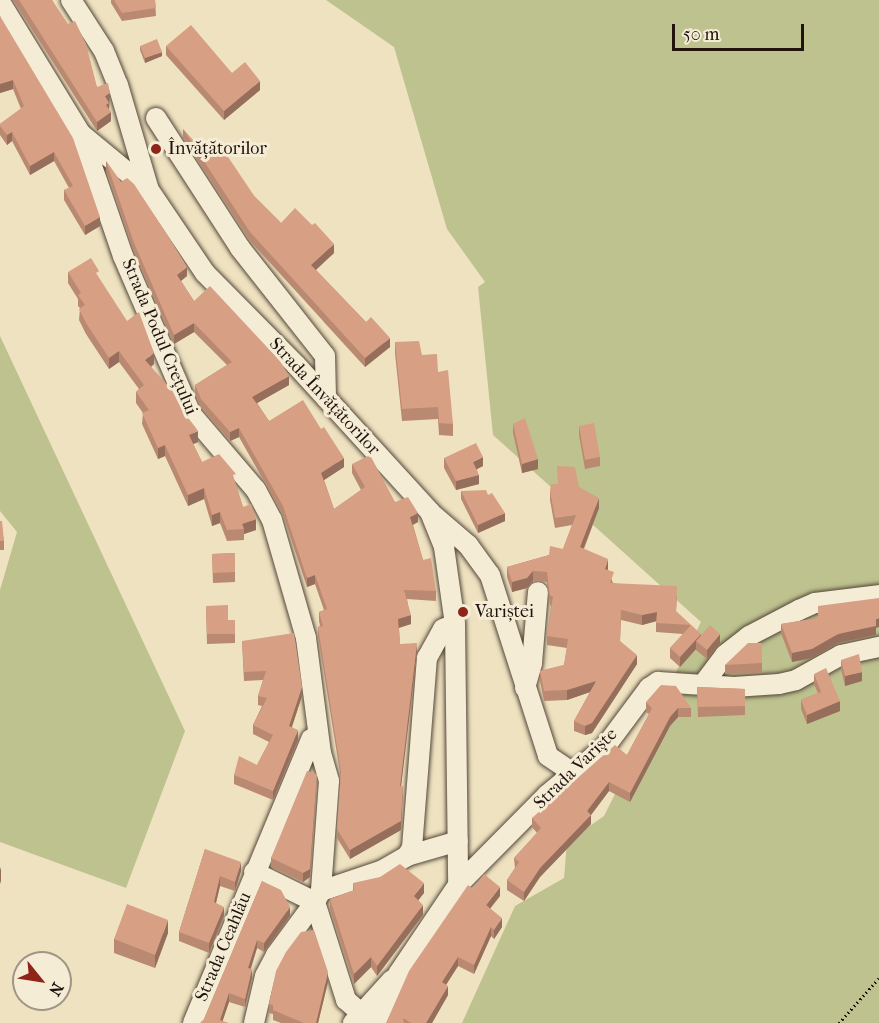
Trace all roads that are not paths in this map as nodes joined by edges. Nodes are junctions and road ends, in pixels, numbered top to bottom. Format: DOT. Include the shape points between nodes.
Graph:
graph roads {
  1 [pos="71,0"];
  2 [pos="0,2"];
  3 [pos="156,118"];
  4 [pos="81,134"];
  5 [pos="149,190"];
  6 [pos="326,398"];
  7 [pos="430,512"];
  8 [pos="538,592"];
  9 [pos="879,595"];
  10 [pos="455,624"];
  11 [pos="879,647"];
  12 [pos="704,682"];
  13 [pos="525,688"];
  14 [pos="311,739"];
  15 [pos="573,773"];
  16 [pos="458,840"];
  17 [pos="406,856"];
  18 [pos="254,872"];
  19 [pos="458,885"];
  20 [pos="318,897"];
  21 [pos="398,974"];
  22 [pos="362,1020"];
  23 [pos="193,1023"];
  24 [pos="254,1023"];
  25 [pos="380,1023"];
  1 -- 5 [label="street, Strada Învățătorilor" via="104,51 118,85"];
  2 -- 4 [label="street, Strada Podul Crețului"];
  3 -- 6 [label="street" via="240,248 325,356"];
  4 -- 5 [label="street, Strada Învățătorilor"];
  4 -- 20 [label="street, Strada Podul Crețului" via="123,256 191,414 256,490 272,520 306,638 321,753 329,781"];
  5 -- 6 [label="street, Strada Învățătorilor" via="206,273"];
  6 -- 7 [label="street, Strada Învățătorilor"];
  7 -- 10 [label="street, Strada Învățătorilor" via="444,547"];
  7 -- 13 [label="street" via="468,545 490,575"];
  8 -- 13 [label="street" via="532,663"];
  9 -- 12 [label="street" via="815,603 799,610 749,636 725,655"];
  10 -- 16 [label="street, Strada Învățătorilor"];
  10 -- 17 [label="street" via="436,637 427,658 413,835"];
  11 -- 12 [label="street, Strada Variște" via="841,655 796,680 779,684 734,687"];
  12 -- 15 [label="street, Strada Variște" via="658,682 649,688 613,738"];
  13 -- 15 [label="street" via="548,756"];
  14 -- 18 [label="street, Strada Ceahlău"];
  15 -- 19 [label="street, Strada Variște"];
  16 -- 17 [label="street"];
  16 -- 19 [label="street, Strada Învățătorilor"];
  17 -- 20 [label="street"];
  18 -- 20 [label="street, Strada Ceahlău"];
  18 -- 23 [label="street, Strada Ceahlău"];
  19 -- 21 [label="street, Strada Variște"];
  20 -- 22 [label="street, Strada Podul Crețului" via="346,999"];
  20 -- 24 [label="street" via="265,976"];
  21 -- 22 [label="street"];
  21 -- 25 [label="street"];
}
